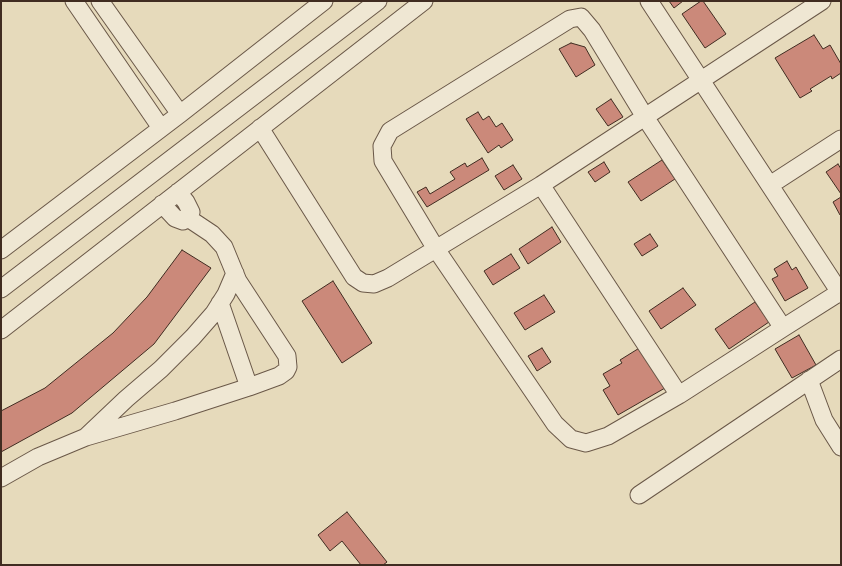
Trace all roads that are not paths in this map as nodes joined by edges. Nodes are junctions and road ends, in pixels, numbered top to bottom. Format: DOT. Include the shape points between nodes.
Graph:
graph roads {
  1 [pos="74,1"];
  2 [pos="100,1"];
  3 [pos="324,1"];
  4 [pos="378,1"];
  5 [pos="424,1"];
  6 [pos="649,1"];
  7 [pos="822,1"];
  8 [pos="124,35"];
  9 [pos="106,46"];
  10 [pos="701,80"];
  11 [pos="180,114"];
  12 [pos="645,117"];
  13 [pos="161,128"];
  14 [pos="260,128"];
  15 [pos="841,139"];
  16 [pos="541,185"];
  17 [pos="770,185"];
  18 [pos="178,192"];
  19 [pos="162,204"];
  20 [pos="188,218"];
  21 [pos="436,249"];
  22 [pos="1,250"];
  23 [pos="235,273"];
  24 [pos="1,289"];
  25 [pos="840,293"];
  26 [pos="220,303"];
  27 [pos="783,328"];
  28 [pos="1,330"];
  29 [pos="841,359"];
  30 [pos="809,380"];
  31 [pos="249,387"];
  32 [pos="679,395"];
  33 [pos="86,437"];
  34 [pos="841,447"];
  35 [pos="1,478"];
  36 [pos="639,495"];
  1 -- 9 [label="street"];
  2 -- 8 [label="street"];
  3 -- 11 [label="street"];
  4 -- 24 [label="street"];
  5 -- 14 [label="street"];
  6 -- 10 [label="street"];
  7 -- 10 [label="street"];
  8 -- 9 [label="street"];
  8 -- 11 [label="street"];
  9 -- 13 [label="street"];
  10 -- 12 [label="street"];
  10 -- 17 [label="street"];
  11 -- 13 [label="street"];
  12 -- 16 [label="street"];
  12 -- 21 [label="street" via="592,30 581,17 570,19 390,131 382,146 383,161"];
  12 -- 27 [label="street"];
  13 -- 22 [label="street"];
  14 -- 18 [label="street"];
  14 -- 21 [label="street" via="354,277 363,283 374,284"];
  15 -- 17 [label="street"];
  16 -- 21 [label="street"];
  16 -- 32 [label="street"];
  17 -- 25 [label="street"];
  18 -- 19 [label="street"];
  18 -- 20 [label="street" via="191,212"];
  19 -- 20 [label="street" via="175,218 183,221"];
  19 -- 28 [label="street"];
  20 -- 23 [label="street" via="212,234 224,247"];
  21 -- 32 [label="street" via="555,424 571,438 586,443 608,436"];
  23 -- 26 [label="street"];
  23 -- 31 [label="street" via="288,363 286,371 279,376"];
  25 -- 27 [label="street"];
  26 -- 31 [label="street"];
  26 -- 33 [label="street" via="193,337 161,369"];
  27 -- 32 [label="street"];
  29 -- 30 [label="street"];
  30 -- 34 [label="street" via="824,420"];
  30 -- 36 [label="street"];
  31 -- 33 [label="street"];
  33 -- 35 [label="street" via="38,457"];
}
